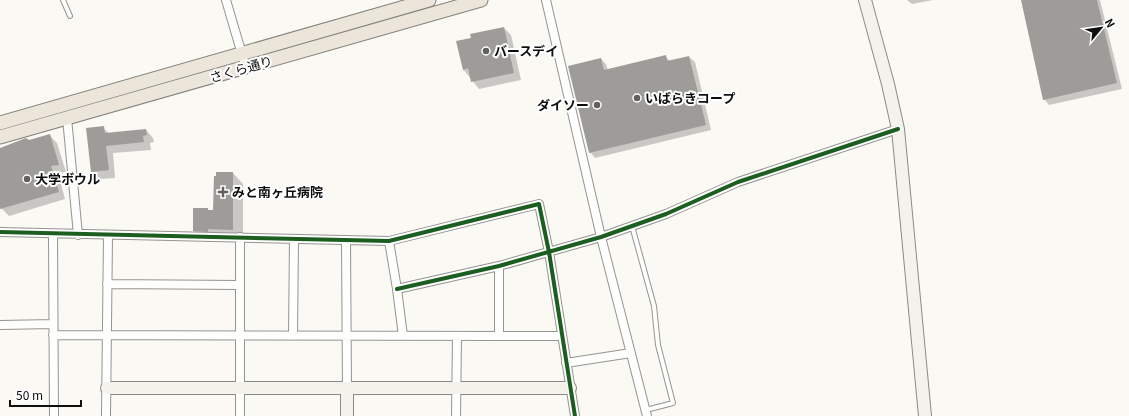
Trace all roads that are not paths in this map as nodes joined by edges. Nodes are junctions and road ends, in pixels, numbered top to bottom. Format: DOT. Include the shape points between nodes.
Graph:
graph roads {
  1 [pos="63,0"];
  2 [pos="226,0"];
  3 [pos="429,0"];
  4 [pos="481,0"];
  5 [pos="546,0"];
  6 [pos="865,0"];
  7 [pos="70,16"];
  8 [pos="242,53"];
  9 [pos="246,68"];
  10 [pos="67,118"];
  11 [pos="0,123"];
  12 [pos="898,129"];
  13 [pos="0,137"];
  14 [pos="632,226"];
  15 [pos="0,232"];
  16 [pos="53,234"];
  17 [pos="78,234"];
  18 [pos="108,235"];
  19 [pos="601,236"];
  20 [pos="240,237"];
  21 [pos="294,239"];
  22 [pos="346,241"];
  23 [pos="389,241"];
  24 [pos="549,252"];
  25 [pos="499,266"];
  26 [pos="107,284"];
  27 [pos="239,285"];
  28 [pos="397,289"];
  29 [pos="53,324"];
  30 [pos="0,325"];
  31 [pos="53,335"];
  32 [pos="107,336"];
  33 [pos="240,336"];
  34 [pos="293,336"];
  35 [pos="347,336"];
  36 [pos="403,336"];
  37 [pos="499,336"];
  38 [pos="561,336"];
  39 [pos="457,337"];
  40 [pos="631,353"];
  41 [pos="566,363"];
  42 [pos="240,387"];
  43 [pos="107,388"];
  44 [pos="570,388"];
  45 [pos="347,389"];
  46 [pos="456,389"];
  47 [pos="647,413"];
  48 [pos="54,416"];
  49 [pos="106,416"];
  50 [pos="240,416"];
  51 [pos="348,416"];
  52 [pos="456,416"];
  53 [pos="575,416"];
  54 [pos="925,416"];
  1 -- 7 [label="lane"];
  2 -- 8 [label="street"];
  3 -- 8 [label="main road, さくら通り"];
  4 -- 9 [label="main road, さくら通り"];
  5 -- 19 [label="street"];
  6 -- 12 [label="street"];
  8 -- 9 [label="street"];
  8 -- 11 [label="main road, さくら通り"];
  9 -- 10 [label="main road, さくら通り"];
  10 -- 13 [label="main road, さくら通り"];
  10 -- 17 [label="street"];
  12 -- 14 [label="street" via="738,182"];
  12 -- 54 [label="street"];
  14 -- 19 [label="street"];
  14 -- 47 [label="lane" via="654,306 658,345 673,403"];
  15 -- 16 [label="street"];
  16 -- 17 [label="street"];
  16 -- 29 [label="street"];
  17 -- 18 [label="street"];
  18 -- 20 [label="street"];
  18 -- 26 [label="street"];
  19 -- 24 [label="street"];
  19 -- 40 [label="street"];
  20 -- 21 [label="street"];
  20 -- 27 [label="street"];
  21 -- 22 [label="street"];
  21 -- 34 [label="street"];
  22 -- 23 [label="street"];
  22 -- 35 [label="street"];
  23 -- 24 [label="street" via="539,204"];
  23 -- 28 [label="street"];
  24 -- 25 [label="street"];
  24 -- 38 [label="street"];
  25 -- 28 [label="street"];
  25 -- 37 [label="street"];
  26 -- 27 [label="street"];
  26 -- 32 [label="street"];
  27 -- 33 [label="street"];
  28 -- 36 [label="street"];
  29 -- 30 [label="street"];
  29 -- 31 [label="street"];
  31 -- 32 [label="street"];
  31 -- 48 [label="street"];
  32 -- 33 [label="street"];
  32 -- 43 [label="street"];
  33 -- 34 [label="street"];
  33 -- 42 [label="street"];
  34 -- 35 [label="street"];
  35 -- 36 [label="street"];
  35 -- 45 [label="street"];
  36 -- 39 [label="street"];
  37 -- 38 [label="street"];
  37 -- 39 [label="street"];
  38 -- 41 [label="street"];
  39 -- 46 [label="street"];
  40 -- 41 [label="street"];
  40 -- 47 [label="street"];
  41 -- 44 [label="street"];
  42 -- 43 [label="street"];
  42 -- 45 [label="street"];
  42 -- 50 [label="street"];
  43 -- 49 [label="street"];
  44 -- 46 [label="street"];
  44 -- 53 [label="street"];
  45 -- 46 [label="street"];
  45 -- 51 [label="street"];
  46 -- 52 [label="street"];
}
